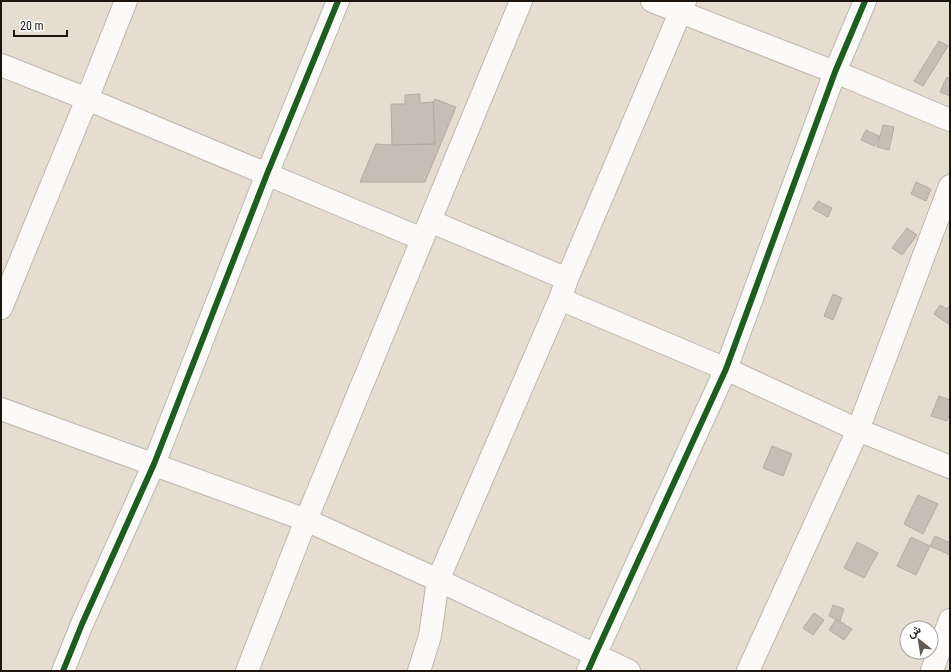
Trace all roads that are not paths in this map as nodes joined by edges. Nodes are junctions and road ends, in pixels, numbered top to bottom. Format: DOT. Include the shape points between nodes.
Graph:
graph roads {
  1 [pos="126,1"];
  2 [pos="338,1"];
  3 [pos="522,1"];
  4 [pos="652,1"];
  5 [pos="865,1"];
  6 [pos="682,6"];
  7 [pos="1,64"];
  8 [pos="835,72"];
  9 [pos="87,99"];
  10 [pos="950,120"];
  11 [pos="267,174"];
  12 [pos="950,186"];
  13 [pos="426,230"];
  14 [pos="563,289"];
  15 [pos="1,308"];
  16 [pos="726,369"];
  17 [pos="1,409"];
  18 [pos="858,430"];
  19 [pos="154,464"];
  20 [pos="950,467"];
  21 [pos="306,520"];
  22 [pos="438,580"];
  23 [pos="950,620"];
  24 [pos="592,663"];
  25 [pos="63,671"];
  26 [pos="247,671"];
  27 [pos="419,671"];
  28 [pos="629,671"];
  29 [pos="748,671"];
  30 [pos="932,671"];
  1 -- 9 [label="street"];
  2 -- 11 [label="street"];
  3 -- 13 [label="street"];
  4 -- 6 [label="street"];
  5 -- 8 [label="street"];
  6 -- 8 [label="street"];
  6 -- 14 [label="street"];
  7 -- 9 [label="street"];
  8 -- 10 [label="street"];
  8 -- 16 [label="street"];
  9 -- 11 [label="street"];
  9 -- 15 [label="street"];
  11 -- 13 [label="street"];
  11 -- 19 [label="street"];
  12 -- 18 [label="street"];
  13 -- 14 [label="street"];
  13 -- 21 [label="street"];
  14 -- 16 [label="street"];
  14 -- 22 [label="street"];
  16 -- 18 [label="street"];
  16 -- 24 [label="street"];
  17 -- 19 [label="street"];
  18 -- 20 [label="street"];
  18 -- 29 [label="street"];
  19 -- 21 [label="street"];
  19 -- 25 [label="street"];
  21 -- 22 [label="street"];
  21 -- 26 [label="street"];
  22 -- 24 [label="street"];
  22 -- 27 [label="street" via="430,636"];
  23 -- 30 [label="street"];
  24 -- 28 [label="street"];
}
